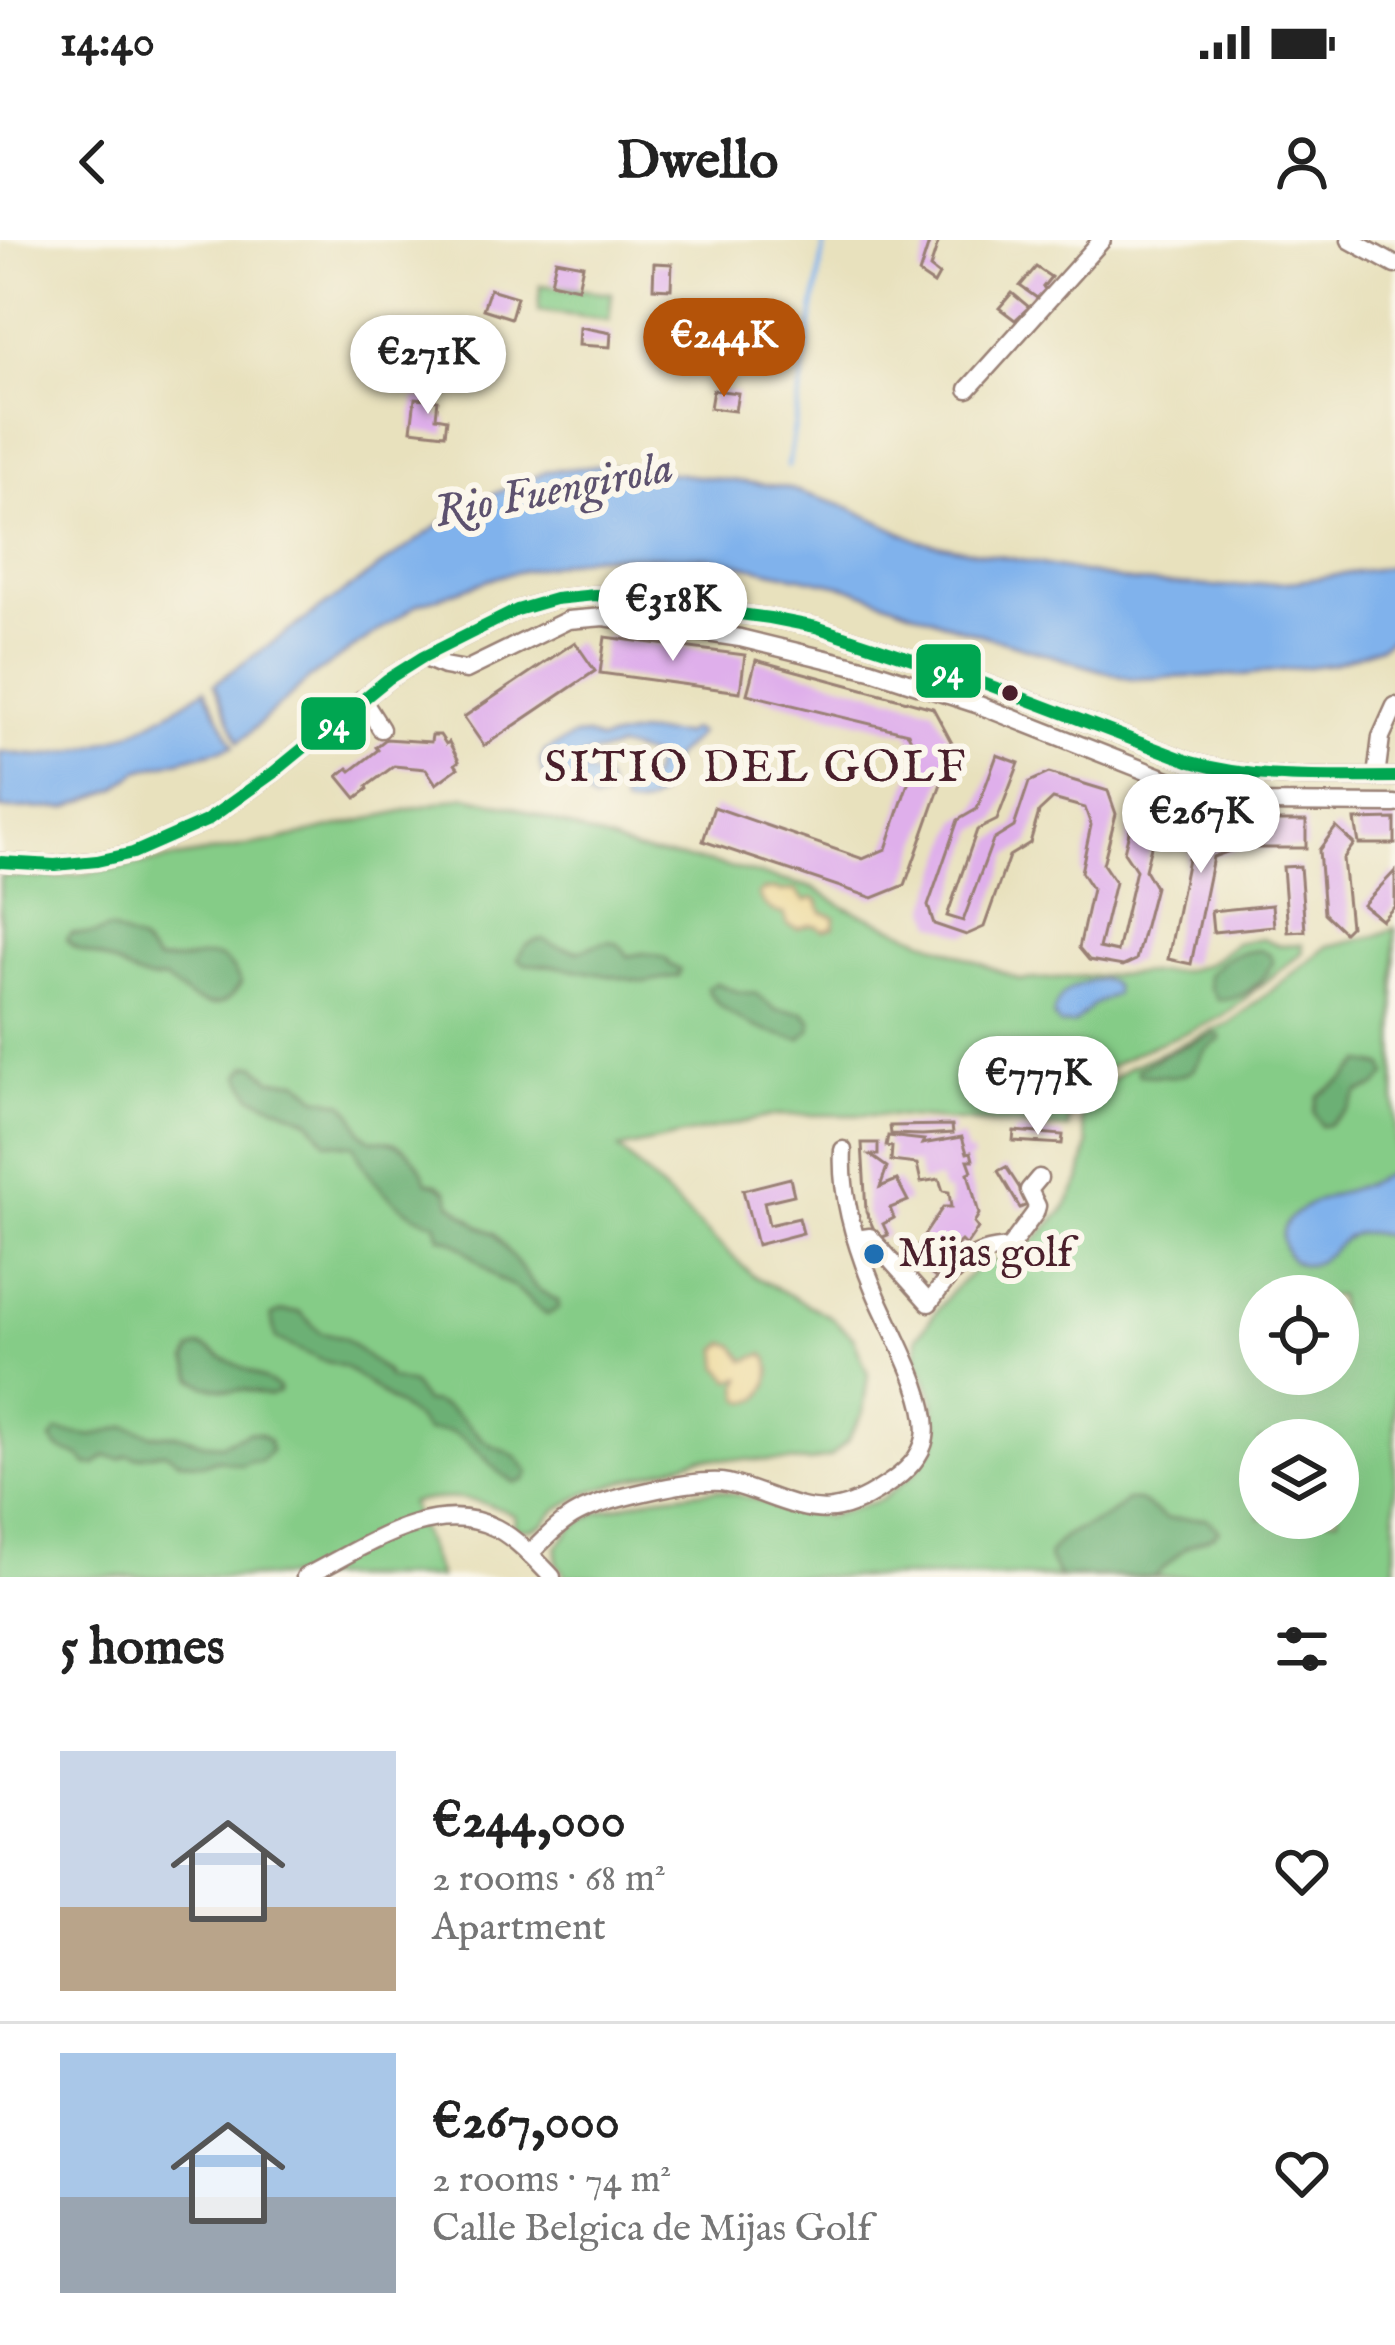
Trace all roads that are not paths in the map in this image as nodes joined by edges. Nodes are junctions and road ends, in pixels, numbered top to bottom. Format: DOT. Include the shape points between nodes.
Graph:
graph roads {
  1 [pos="1102,240"];
  2 [pos="1350,240"];
  3 [pos="1395,265"];
  4 [pos="968,389"];
  5 [pos="423,657"];
  6 [pos="973,679"];
  7 [pos="1001,690"];
  8 [pos="362,699"];
  9 [pos="981,702"];
  10 [pos="1395,706"];
  11 [pos="381,729"];
  12 [pos="1294,777"];
  13 [pos="1386,777"];
  14 [pos="1322,778"];
  15 [pos="1308,799"];
  16 [pos="1395,804"];
  17 [pos="0,862"];
  18 [pos="843,1150"];
  19 [pos="1039,1178"];
  20 [pos="856,1239"];
  21 [pos="529,1554"];
  22 [pos="305,1577"];
  23 [pos="552,1577"];
  1 -- 4 [label="street"];
  2 -- 3 [label="street"];
  5 -- 6 [label="street" via="518,610 595,595 816,627"];
  5 -- 8 [label="street"];
  5 -- 9 [label="street" via="466,670 568,620 604,617 740,638"];
  6 -- 7 [label="street"];
  6 -- 9 [label="street"];
  7 -- 9 [label="street"];
  7 -- 12 [label="street" via="1191,762"];
  8 -- 11 [label="street"];
  8 -- 17 [label="street" via="206,821 97,862"];
  9 -- 15 [label="street" via="1198,792 1257,802"];
  10 -- 13 [label="street" via="1381,737"];
  12 -- 14 [label="street"];
  12 -- 15 [label="street"];
  13 -- 14 [label="street"];
  14 -- 15 [label="street"];
  15 -- 16 [label="street"];
  18 -- 20 [label="street"];
  19 -- 20 [label="street" via="1028,1190 1035,1213 1009,1248 964,1258 929,1303 870,1237"];
  20 -- 21 [label="street" via="921,1396 925,1440 911,1466 877,1491 824,1512 718,1482 631,1496 579,1513"];
  21 -- 22 [label="street" via="500,1529 447,1518 390,1534"];
  21 -- 23 [label="street"];
}
